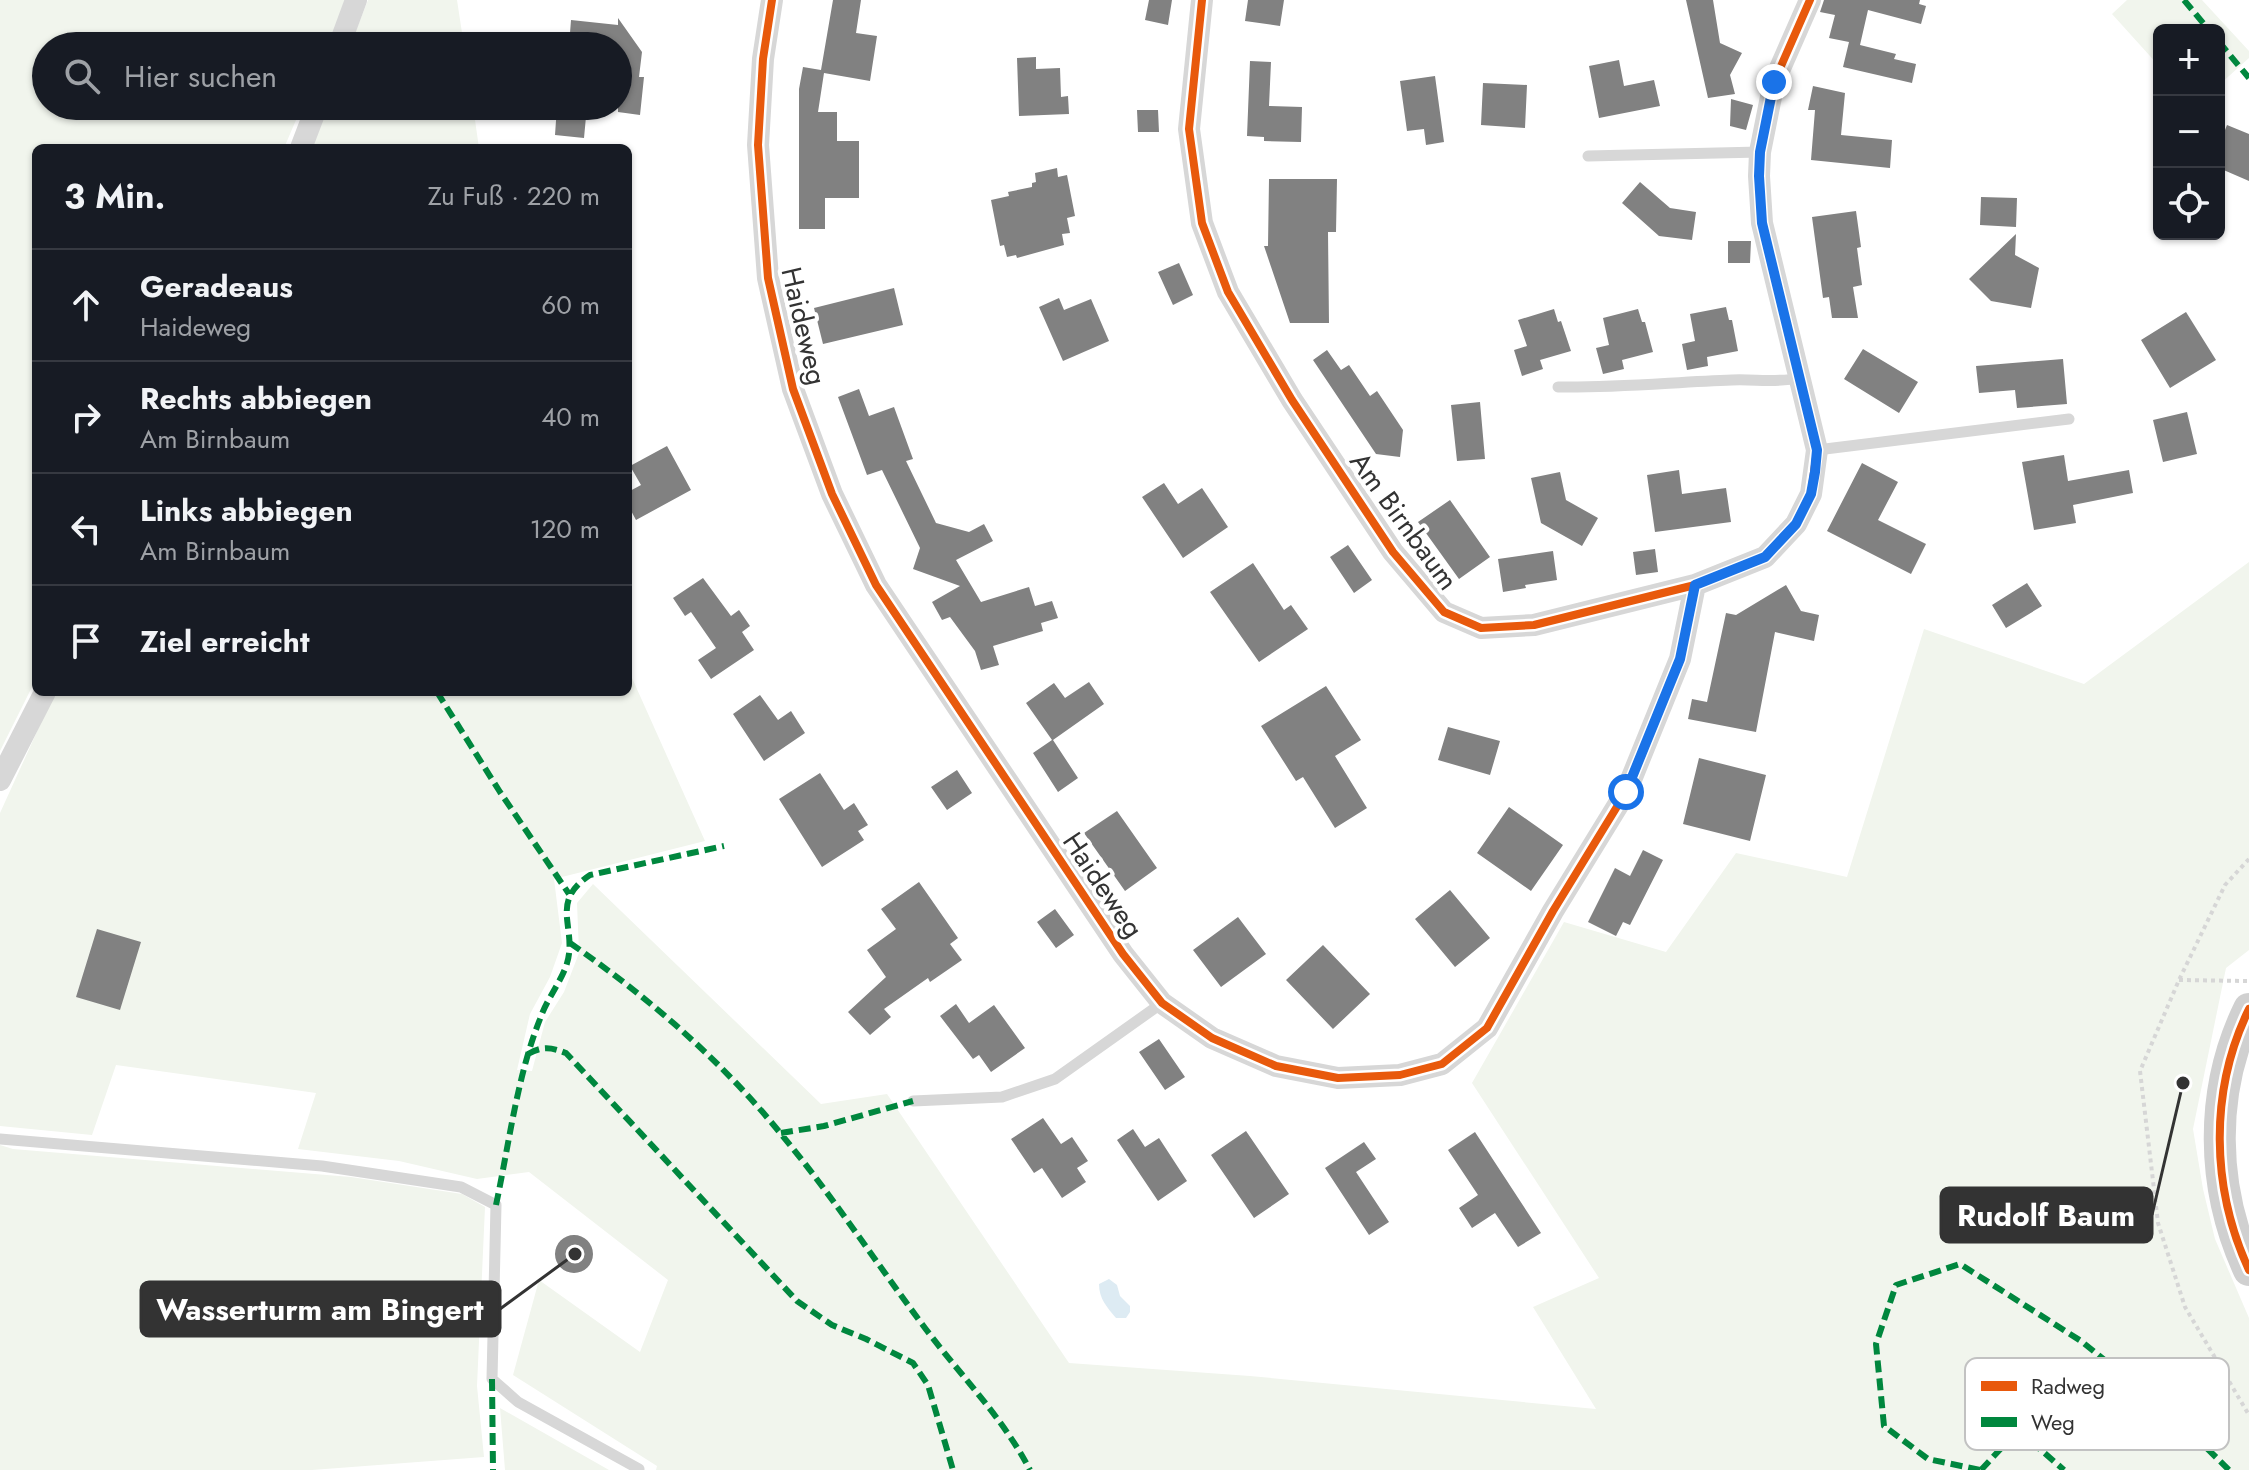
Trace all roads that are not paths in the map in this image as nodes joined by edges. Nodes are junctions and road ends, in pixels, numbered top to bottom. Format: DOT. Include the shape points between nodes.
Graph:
graph roads {
  1 [pos="356,0"];
  2 [pos="772,0"];
  3 [pos="1202,0"];
  4 [pos="1810,0"];
  5 [pos="344,32"];
  6 [pos="312,120"];
  7 [pos="303,144"];
  8 [pos="1760,152"];
  9 [pos="1588,156"];
  10 [pos="1800,378"];
  11 [pos="1558,387"];
  12 [pos="2069,419"];
  13 [pos="1817,450"];
  14 [pos="1695,585"];
  15 [pos="43,696"];
  16 [pos="0,780"];
  17 [pos="1162,1003"];
  18 [pos="2249,1009"];
  19 [pos="913,1101"];
  20 [pos="0,1139"];
  21 [pos="2249,1270"];
  22 [pos="639,1469"];
  1 -- 5 [label="street"];
  2 -- 17 [label="street, Haideweg" via="758,145 768,278 793,389 832,494 876,585 1123,954"];
  3 -- 14 [label="street, Am Birnbaum" via="1189,129 1202,223 1228,292 1292,400 1403,564 1444,612 1481,628 1534,625"];
  4 -- 8 [label="street, Am Birnbaum" via="1774,82"];
  6 -- 7 [label="street"];
  8 -- 9 [label="lane"];
  8 -- 10 [label="street, Am Birnbaum" via="1762,223"];
  10 -- 11 [label="lane"];
  10 -- 13 [label="street, Am Birnbaum"];
  12 -- 13 [label="lane"];
  13 -- 14 [label="street, Am Birnbaum" via="1811,494 1796,524 1765,557"];
  14 -- 17 [label="street, Haideweg" via="1680,659 1626,792 1487,1028 1442,1064 1400,1075 1338,1078 1276,1066 1212,1038"];
  15 -- 16 [label="street"];
  17 -- 19 [label="lane" via="1055,1079 1002,1097"];
  18 -- 21 [label="main road" via="2225,1077 2219,1138 2225,1198"];
  20 -- 22 [label="lane" via="322,1166 473,1193 496,1205 492,1379 518,1402"];
}
